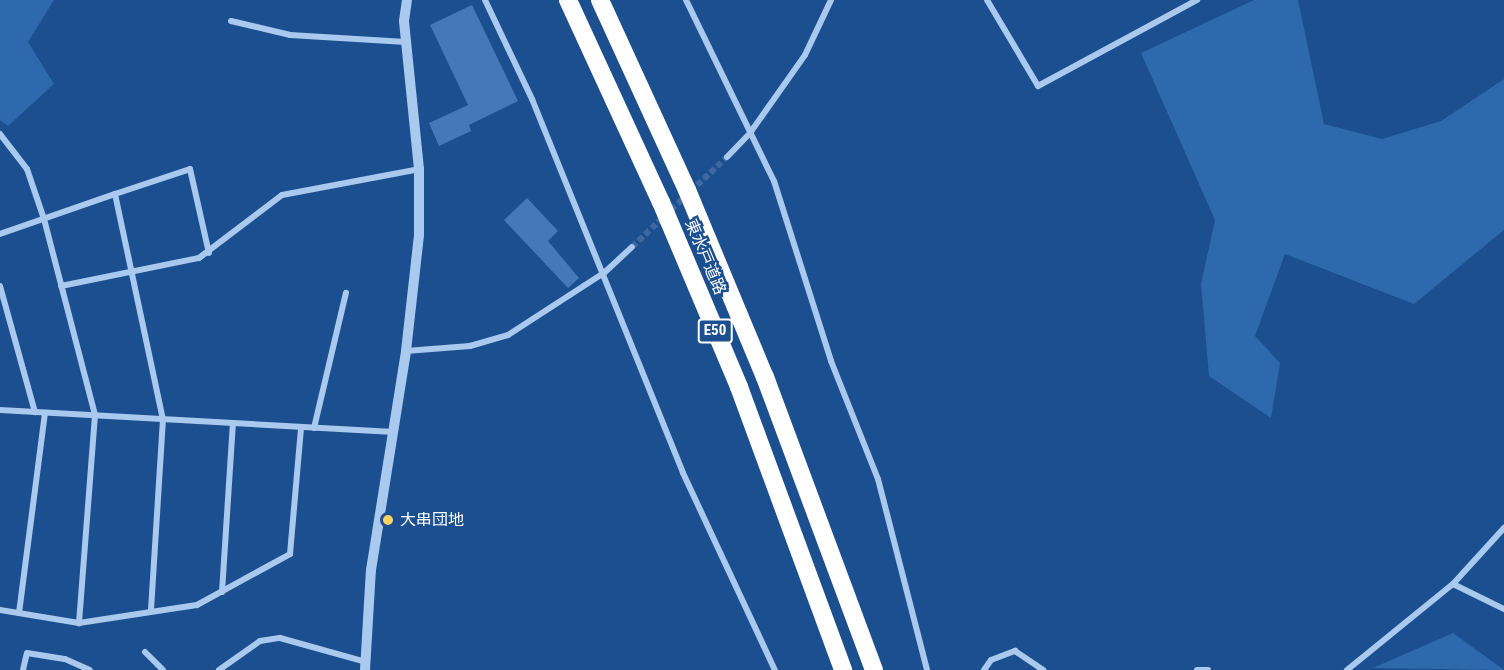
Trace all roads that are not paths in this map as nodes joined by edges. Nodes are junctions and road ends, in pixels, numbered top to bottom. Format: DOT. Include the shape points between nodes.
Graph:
graph roads {
  1 [pos="407,0"];
  2 [pos="485,0"];
  3 [pos="568,0"];
  4 [pos="600,0"];
  5 [pos="686,0"];
  6 [pos="831,0"];
  7 [pos="987,0"];
  8 [pos="1197,0"];
  9 [pos="231,21"];
  10 [pos="406,42"];
  11 [pos="750,133"];
  12 [pos="0,134"];
  13 [pos="727,157"];
  14 [pos="419,169"];
  15 [pos="115,194"];
  16 [pos="44,219"];
  17 [pos="0,234"];
  18 [pos="632,247"];
  19 [pos="209,253"];
  20 [pos="132,271"];
  21 [pos="604,273"];
  22 [pos="0,285"];
  23 [pos="61,286"];
  24 [pos="346,292"];
  25 [pos="406,351"];
  26 [pos="0,410"];
  27 [pos="35,412"];
  28 [pos="45,412"];
  29 [pos="95,415"];
  30 [pos="163,419"];
  31 [pos="233,423"];
  32 [pos="301,427"];
  33 [pos="314,428"];
  34 [pos="393,432"];
  35 [pos="1504,528"];
  36 [pos="1453,584"];
  37 [pos="222,592"];
  38 [pos="1504,609"];
  39 [pos="0,610"];
  40 [pos="152,612"];
  41 [pos="19,613"];
  42 [pos="80,623"];
  43 [pos="145,652"];
  44 [pos="366,666"];
  45 [pos="22,670"];
  46 [pos="90,670"];
  47 [pos="163,670"];
  48 [pos="219,670"];
  49 [pos="775,670"];
  50 [pos="843,670"];
  51 [pos="873,670"];
  52 [pos="927,670"];
  53 [pos="984,670"];
  54 [pos="1043,670"];
  55 [pos="1197,670"];
  56 [pos="1208,670"];
  57 [pos="1347,670"];
  1 -- 10 [label="street"];
  2 -- 21 [label="street" via="532,99"];
  3 -- 50 [label="highway, 東水戸道路 / E50" via="739,387"];
  4 -- 51 [label="highway, 東水戸道路 / E50" via="765,377"];
  5 -- 11 [label="street"];
  6 -- 11 [label="street" via="805,55"];
  7 -- 8 [label="street" via="1038,87"];
  9 -- 10 [label="street" via="290,34"];
  10 -- 14 [label="street"];
  11 -- 13 [label="street"];
  11 -- 52 [label="street" via="774,181 831,362 878,479"];
  12 -- 16 [label="street" via="27,169"];
  14 -- 19 [label="street" via="282,195"];
  14 -- 25 [label="street" via="418,254"];
  15 -- 16 [label="street"];
  15 -- 19 [label="street" via="190,169"];
  15 -- 20 [label="street"];
  16 -- 17 [label="street"];
  16 -- 23 [label="street"];
  18 -- 21 [label="street"];
  19 -- 20 [label="street"];
  20 -- 23 [label="street"];
  20 -- 30 [label="street"];
  21 -- 25 [label="street" via="508,335 470,346"];
  21 -- 49 [label="street" via="683,473"];
  22 -- 27 [label="street"];
  23 -- 29 [label="street"];
  24 -- 33 [label="street"];
  25 -- 34 [label="street"];
  26 -- 27 [label="street"];
  27 -- 28 [label="street"];
  28 -- 29 [label="street"];
  28 -- 41 [label="street"];
  29 -- 30 [label="street"];
  29 -- 42 [label="street"];
  30 -- 31 [label="street"];
  30 -- 40 [label="street"];
  31 -- 32 [label="street"];
  31 -- 37 [label="street"];
  32 -- 33 [label="street"];
  32 -- 37 [label="street" via="290,554"];
  33 -- 34 [label="street"];
  34 -- 44 [label="street" via="371,570"];
  35 -- 36 [label="street"];
  36 -- 38 [label="street"];
  36 -- 57 [label="street"];
  37 -- 40 [label="street" via="197,605"];
  39 -- 41 [label="street"];
  40 -- 42 [label="street"];
  41 -- 42 [label="street"];
  43 -- 47 [label="street"];
  44 -- 48 [label="street" via="280,638 260,641"];
  45 -- 46 [label="street" via="27,652 65,659"];
  53 -- 54 [label="street" via="991,660 1015,651"];
  55 -- 56 [label="street"];
}
